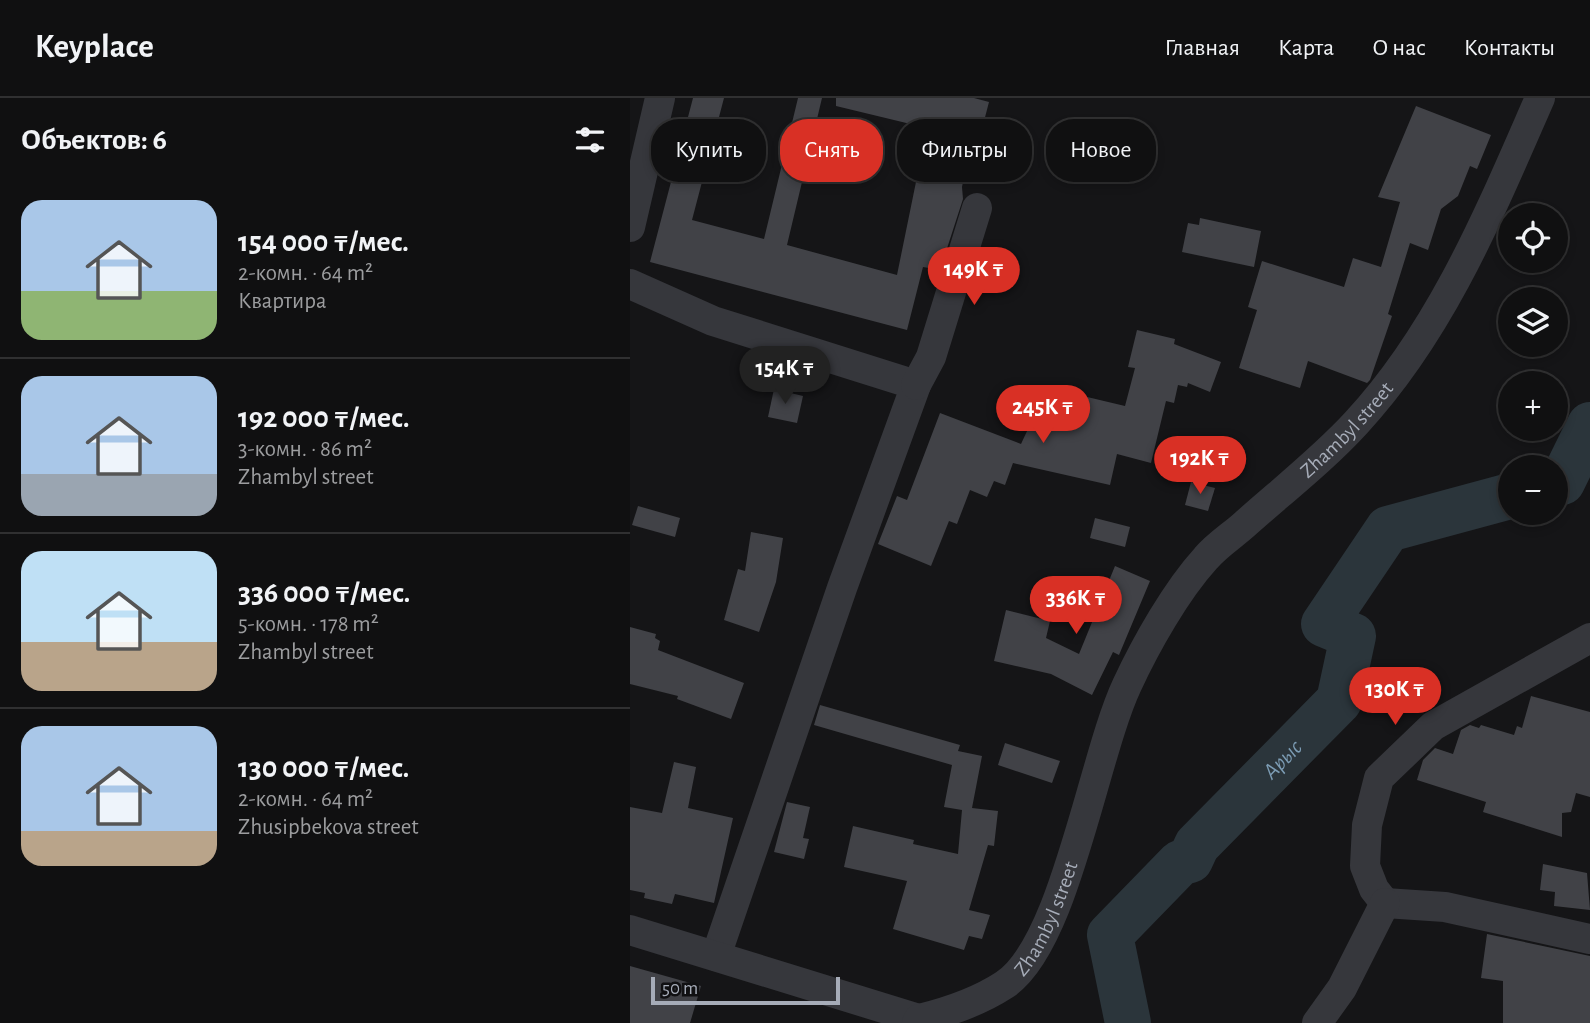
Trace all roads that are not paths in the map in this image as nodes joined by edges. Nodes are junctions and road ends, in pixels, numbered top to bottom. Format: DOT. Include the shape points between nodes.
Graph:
graph roads {
  1 [pos="660,98"];
  2 [pos="1540,98"];
  3 [pos="977,208"];
  4 [pos="630,227"];
  5 [pos="630,284"];
  6 [pos="916,385"];
  7 [pos="1590,638"];
  8 [pos="1384,903"];
  9 [pos="630,930"];
  10 [pos="1590,939"];
  11 [pos="716,956"];
  12 [pos="1342,988"];
  13 [pos="918,1021"];
  14 [pos="1317,1023"];
  15 [pos="1349,1023"];
  1 -- 4 [label="street"];
  2 -- 13 [label="street, Zhambyl street" via="1476,240 1428,330 1392,381 1355,424 1206,558 1162,622 1127,685 1103,747 1054,910 1035,953 1006,984"];
  3 -- 6 [label="street" via="935,345"];
  5 -- 6 [label="street" via="713,321"];
  6 -- 11 [label="street"];
  7 -- 8 [label="street" via="1433,726 1379,778 1367,825 1365,866"];
  8 -- 10 [label="street" via="1445,907"];
  8 -- 12 [label="street"];
  9 -- 11 [label="street"];
  11 -- 13 [label="street"];
  12 -- 14 [label="street"];
  12 -- 15 [label="street"];
}
